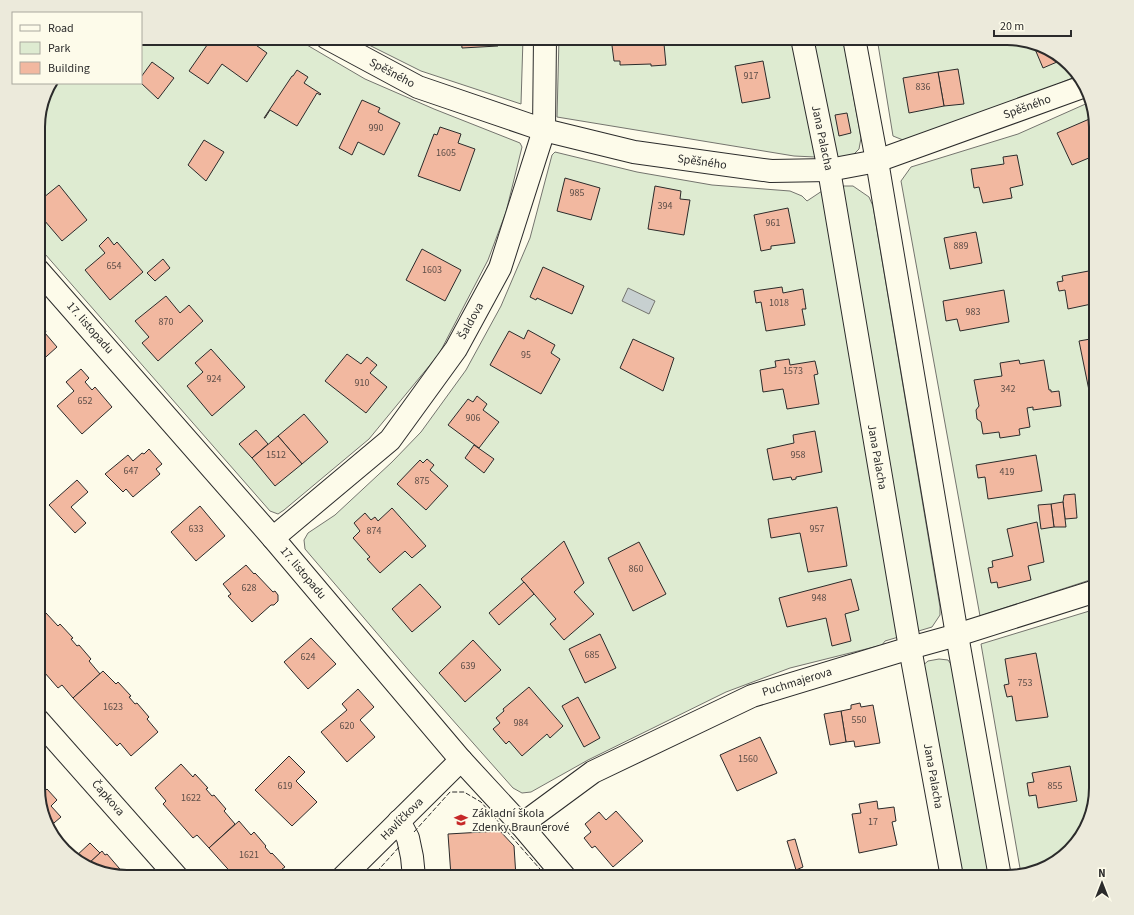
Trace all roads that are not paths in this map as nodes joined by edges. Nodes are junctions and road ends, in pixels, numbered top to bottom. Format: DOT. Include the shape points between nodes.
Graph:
graph roads {
  1 [pos="340,45"];
  2 [pos="545,45"];
  3 [pos="803,45"];
  4 [pos="855,45"];
  5 [pos="1079,88"];
  6 [pos="544,130"];
  7 [pos="877,160"];
  8 [pos="829,170"];
  9 [pos="45,278"];
  10 [pos="273,538"];
  11 [pos="1089,593"];
  12 [pos="957,635"];
  13 [pos="910,648"];
  14 [pos="45,728"];
  15 [pos="461,760"];
  16 [pos="399,821"];
  17 [pos="521,825"];
  18 [pos="171,870"];
  19 [pos="350,870"];
  20 [pos="413,870"];
  21 [pos="559,870"];
  22 [pos="951,870"];
  23 [pos="999,870"];
  1 -- 6 [label="street, Spěšného" via="418,87"];
  2 -- 6 [label="street, Šaldova"];
  3 -- 8 [label="street, Jana Palacha"];
  4 -- 7 [label="street"];
  5 -- 7 [label="street, Spěšného"];
  6 -- 8 [label="street, Spěšného" via="634,152 771,171"];
  6 -- 10 [label="street, Šaldova" via="500,268 456,349 390,440"];
  7 -- 8 [label="street, Spěšného"];
  7 -- 12 [label="street"];
  8 -- 13 [label="street, Jana Palacha"];
  9 -- 10 [label="street, 17. listopadu"];
  10 -- 15 [label="street, 17. listopadu"];
  11 -- 12 [label="street, Puchmajerova"];
  12 -- 13 [label="street, Puchmajerova"];
  12 -- 23 [label="street"];
  13 -- 17 [label="street, Puchmajerova" via="752,696 593,772"];
  13 -- 22 [label="street, Jana Palacha"];
  14 -- 18 [label="street, Čapkova"];
  15 -- 16 [label="street, Havlíčkova"];
  15 -- 17 [label="street, 17. listopadu"];
  16 -- 19 [label="street, Havlíčkova"];
  16 -- 20 [label="street" via="408,838"];
  17 -- 21 [label="street, 17. listopadu"];
}
